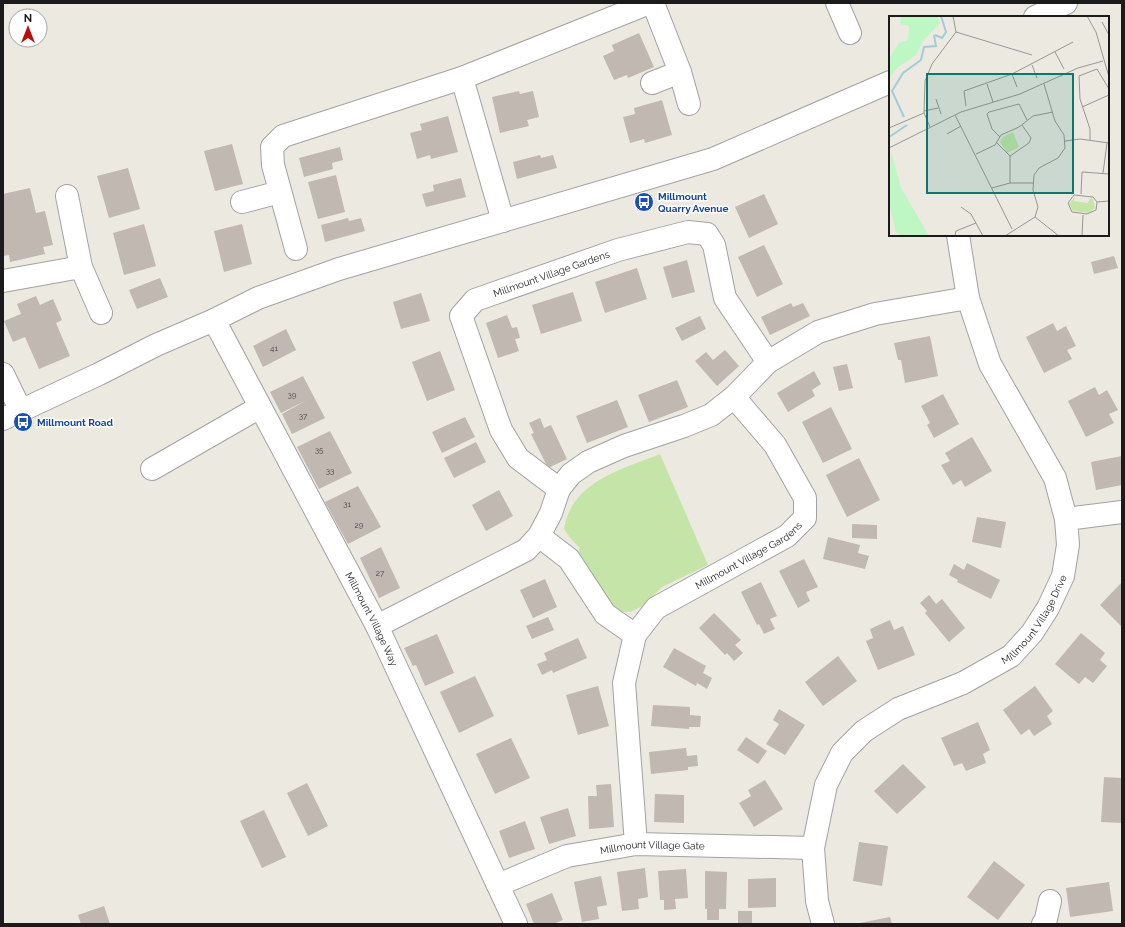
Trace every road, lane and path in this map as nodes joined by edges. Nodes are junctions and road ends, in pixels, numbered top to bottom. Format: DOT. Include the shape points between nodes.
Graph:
graph roads {
  1 [pos="649,3"];
  2 [pos="653,3"];
  3 [pos="839,3"];
  4 [pos="1066,3"];
  5 [pos="1037,16"];
  6 [pos="850,34"];
  7 [pos="680,72"];
  8 [pos="462,78"];
  9 [pos="889,82"];
  10 [pos="652,83"];
  11 [pos="689,104"];
  12 [pos="280,192"];
  13 [pos="67,196"];
  14 [pos="242,202"];
  15 [pos="504,221"];
  16 [pos="958,236"];
  17 [pos="296,249"];
  18 [pos="81,267"];
  19 [pos="3,281"];
  20 [pos="968,298"];
  21 [pos="101,313"];
  22 [pos="214,320"];
  23 [pos="768,362"];
  24 [pos="3,374"];
  25 [pos="734,397"];
  26 [pos="260,408"];
  27 [pos="12,415"];
  28 [pos="152,469"];
  29 [pos="559,489"];
  30 [pos="1122,512"];
  31 [pos="1066,518"];
  32 [pos="539,536"];
  33 [pos="377,626"];
  34 [pos="635,635"];
  35 [pos="636,844"];
  36 [pos="813,848"];
  37 [pos="498,885"];
  38 [pos="1050,901"];
  39 [pos="516,924"];
  40 [pos="823,924"];
  41 [pos="1044,924"];
  1 -- 8 [label="street"];
  2 -- 7 [label="street"];
  3 -- 6 [label="street"];
  4 -- 5 [label="street"];
  7 -- 10 [label="street"];
  7 -- 11 [label="street"];
  8 -- 12 [label="street" via="283,136 272,147 273,165"];
  8 -- 15 [label="street"];
  9 -- 15 [label="street" via="713,159"];
  12 -- 14 [label="street"];
  12 -- 17 [label="street"];
  13 -- 18 [label="street"];
  15 -- 22 [label="street" via="339,269 258,298"];
  16 -- 20 [label="street, Millmount Village Drive"];
  18 -- 19 [label="street"];
  18 -- 21 [label="street"];
  20 -- 23 [label="street" via="875,314 818,332"];
  20 -- 31 [label="street, Millmount Village Drive" via="990,364 1056,478"];
  22 -- 26 [label="street, Millmount Village Way"];
  22 -- 27 [label="street" via="156,345"];
  23 -- 25 [label="street"];
  23 -- 29 [label="street, Millmount Village Gardens" via="725,298 714,245 707,234 688,232 618,250 475,300 461,316 501,430 518,458"];
  24 -- 27 [label="street"];
  25 -- 29 [label="street" via="711,415 624,446 588,462 571,474"];
  25 -- 34 [label="street, Millmount Village Gardens" via="775,445 805,498 805,518 787,536 656,608"];
  26 -- 28 [label="street"];
  26 -- 33 [label="street, Millmount Village Way"];
  29 -- 32 [label="street" via="551,513"];
  30 -- 31 [label="street"];
  31 -- 36 [label="street, Millmount Village Drive" via="1068,545 1063,576 1048,608 1032,633 1011,656 963,683 898,709 858,737 842,753 826,785"];
  32 -- 33 [label="street" via="526,550"];
  32 -- 34 [label="street" via="570,559 605,614"];
  33 -- 37 [label="street, Millmount Village Way"];
  34 -- 35 [label="street, Millmount Village Gardens" via="624,683"];
  35 -- 36 [label="street, Millmount Village Gate"];
  35 -- 37 [label="street, Millmount Village Gate" via="567,856"];
  36 -- 40 [label="street, Millmount Village Drive" via="817,901"];
  37 -- 39 [label="street, Millmount Village Way"];
  38 -- 41 [label="street"];
}
